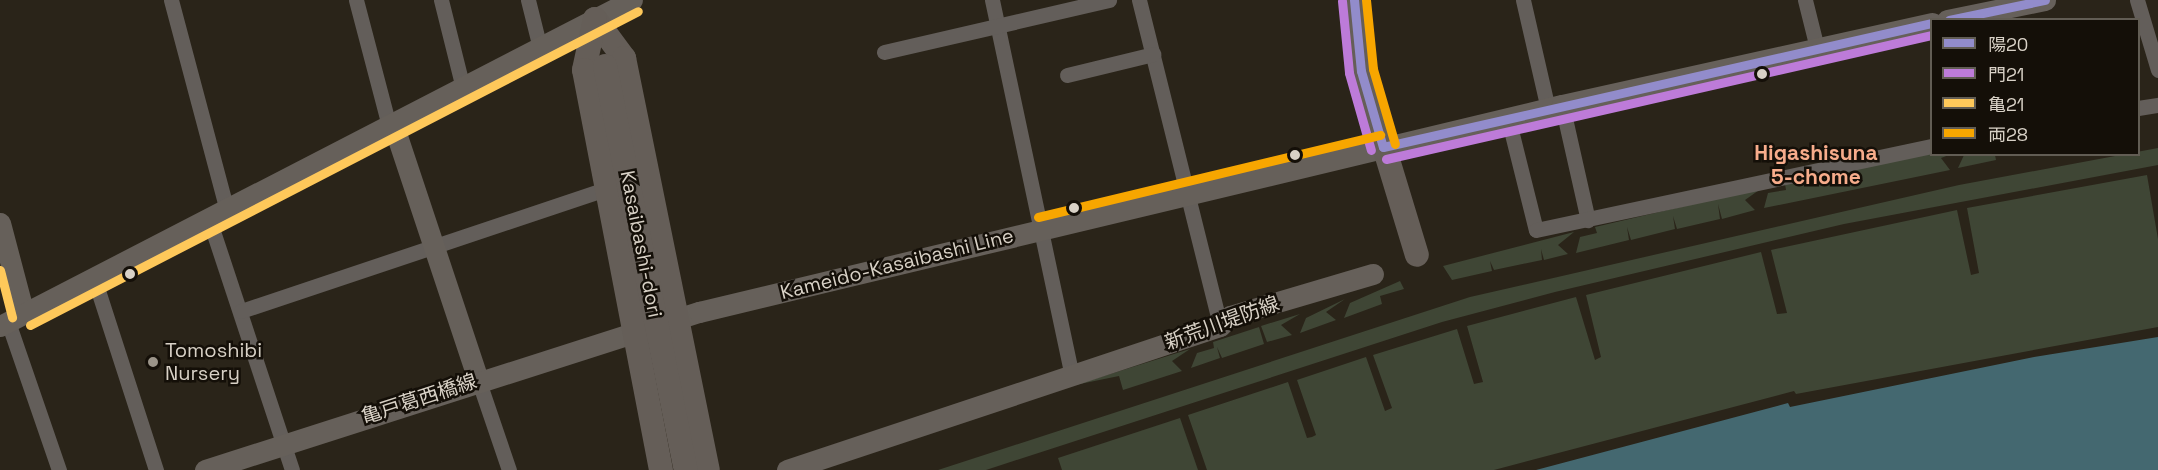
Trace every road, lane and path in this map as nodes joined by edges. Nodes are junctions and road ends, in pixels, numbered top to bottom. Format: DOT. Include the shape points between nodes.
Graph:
graph roads {
  1 [pos="171,0"];
  2 [pos="356,0"];
  3 [pos="441,0"];
  4 [pos="528,0"];
  5 [pos="632,0"];
  6 [pos="992,0"];
  7 [pos="1109,0"];
  8 [pos="1139,0"];
  9 [pos="1354,0"];
  10 [pos="1522,0"];
  11 [pos="1805,0"];
  12 [pos="2044,0"];
  13 [pos="2137,0"];
  14 [pos="2020,2"];
  15 [pos="593,10"];
  16 [pos="1955,18"];
  17 [pos="1930,23"];
  18 [pos="998,26"];
  19 [pos="540,48"];
  20 [pos="1817,48"];
  21 [pos="884,52"];
  22 [pos="1153,54"];
  23 [pos="2158,70"];
  24 [pos="1067,75"];
  25 [pos="463,88"];
  26 [pos="2158,105"];
  27 [pos="1555,107"];
  28 [pos="2140,108"];
  29 [pos="1508,118"];
  30 [pos="391,125"];
  31 [pos="1930,146"];
  32 [pos="1383,147"];
  33 [pos="609,188"];
  34 [pos="1187,195"];
  35 [pos="218,214"];
  36 [pos="1588,220"];
  37 [pos="0,223"];
  38 [pos="1041,229"];
  39 [pos="434,248"];
  40 [pos="1417,255"];
  41 [pos="1373,274"];
  42 [pos="94,278"];
  43 [pos="241,311"];
  44 [pos="679,318"];
  45 [pos="11,321"];
  46 [pos="1221,327"];
  47 [pos="635,331"];
  48 [pos="1072,376"];
  49 [pos="478,379"];
  50 [pos="284,444"];
  51 [pos="59,470"];
  52 [pos="156,470"];
  53 [pos="206,470"];
  54 [pos="292,470"];
  55 [pos="509,470"];
  56 [pos="661,470"];
  57 [pos="686,470"];
  58 [pos="708,470"];
  59 [pos="787,470"];
  1 -- 35 [label="street"];
  2 -- 30 [label="street"];
  3 -- 25 [label="street"];
  4 -- 19 [label="street"];
  5 -- 15 [label="main road"];
  6 -- 18 [label="street"];
  7 -- 18 [label="street"];
  8 -- 22 [label="street"];
  9 -- 32 [label="main road" via="1361,71"];
  10 -- 27 [label="street"];
  11 -- 20 [label="street"];
  12 -- 14 [label="main road"];
  13 -- 23 [label="street"];
  14 -- 16 [label="main road"];
  15 -- 19 [label="main road"];
  15 -- 33 [label="main road" via="584,70"];
  15 -- 44 [label="main road" via="624,58"];
  15 -- 57 [label="main road, Kasaibashi-dori, bridge"];
  17 -- 20 [label="main road, Kameido-Kasaibashi Line"];
  18 -- 21 [label="street"];
  18 -- 38 [label="street"];
  19 -- 25 [label="main road"];
  20 -- 27 [label="main road, Kameido-Kasaibashi Line"];
  22 -- 24 [label="street"];
  22 -- 34 [label="street"];
  25 -- 30 [label="main road"];
  26 -- 28 [label="street"];
  27 -- 29 [label="main road, Kameido-Kasaibashi Line"];
  27 -- 36 [label="street"];
  29 -- 32 [label="main road, Kameido-Kasaibashi Line"];
  29 -- 36 [label="street" via="1536,230"];
  30 -- 35 [label="main road"];
  30 -- 39 [label="main road"];
  31 -- 36 [label="street"];
  32 -- 34 [label="main road, Kameido-Kasaibashi Line"];
  32 -- 40 [label="main road"];
  33 -- 39 [label="street"];
  33 -- 47 [label="main road"];
  34 -- 38 [label="main road, Kameido-Kasaibashi Line"];
  34 -- 46 [label="street"];
  35 -- 42 [label="main road"];
  35 -- 43 [label="street"];
  37 -- 45 [label="main road"];
  38 -- 44 [label="main road, Kameido-Kasaibashi Line"];
  38 -- 48 [label="street"];
  39 -- 43 [label="street"];
  39 -- 49 [label="main road"];
  41 -- 46 [label="main road, 新荒川堤防線" via="1230,316"];
  42 -- 45 [label="main road"];
  42 -- 52 [label="street"];
  43 -- 50 [label="street"];
  44 -- 47 [label="main road, Kameido-Kasaibashi Line"];
  44 -- 58 [label="main road"];
  45 -- 51 [label="street"];
  46 -- 48 [label="main road, 新荒川堤防線"];
  47 -- 49 [label="main road, 亀戸葛西橋線"];
  47 -- 56 [label="main road"];
  48 -- 59 [label="main road, 新荒川堤防線"];
  49 -- 50 [label="main road, 亀戸葛西橋線"];
  49 -- 55 [label="street"];
  50 -- 53 [label="main road, 亀戸葛西橋線"];
  50 -- 54 [label="street"];
}
